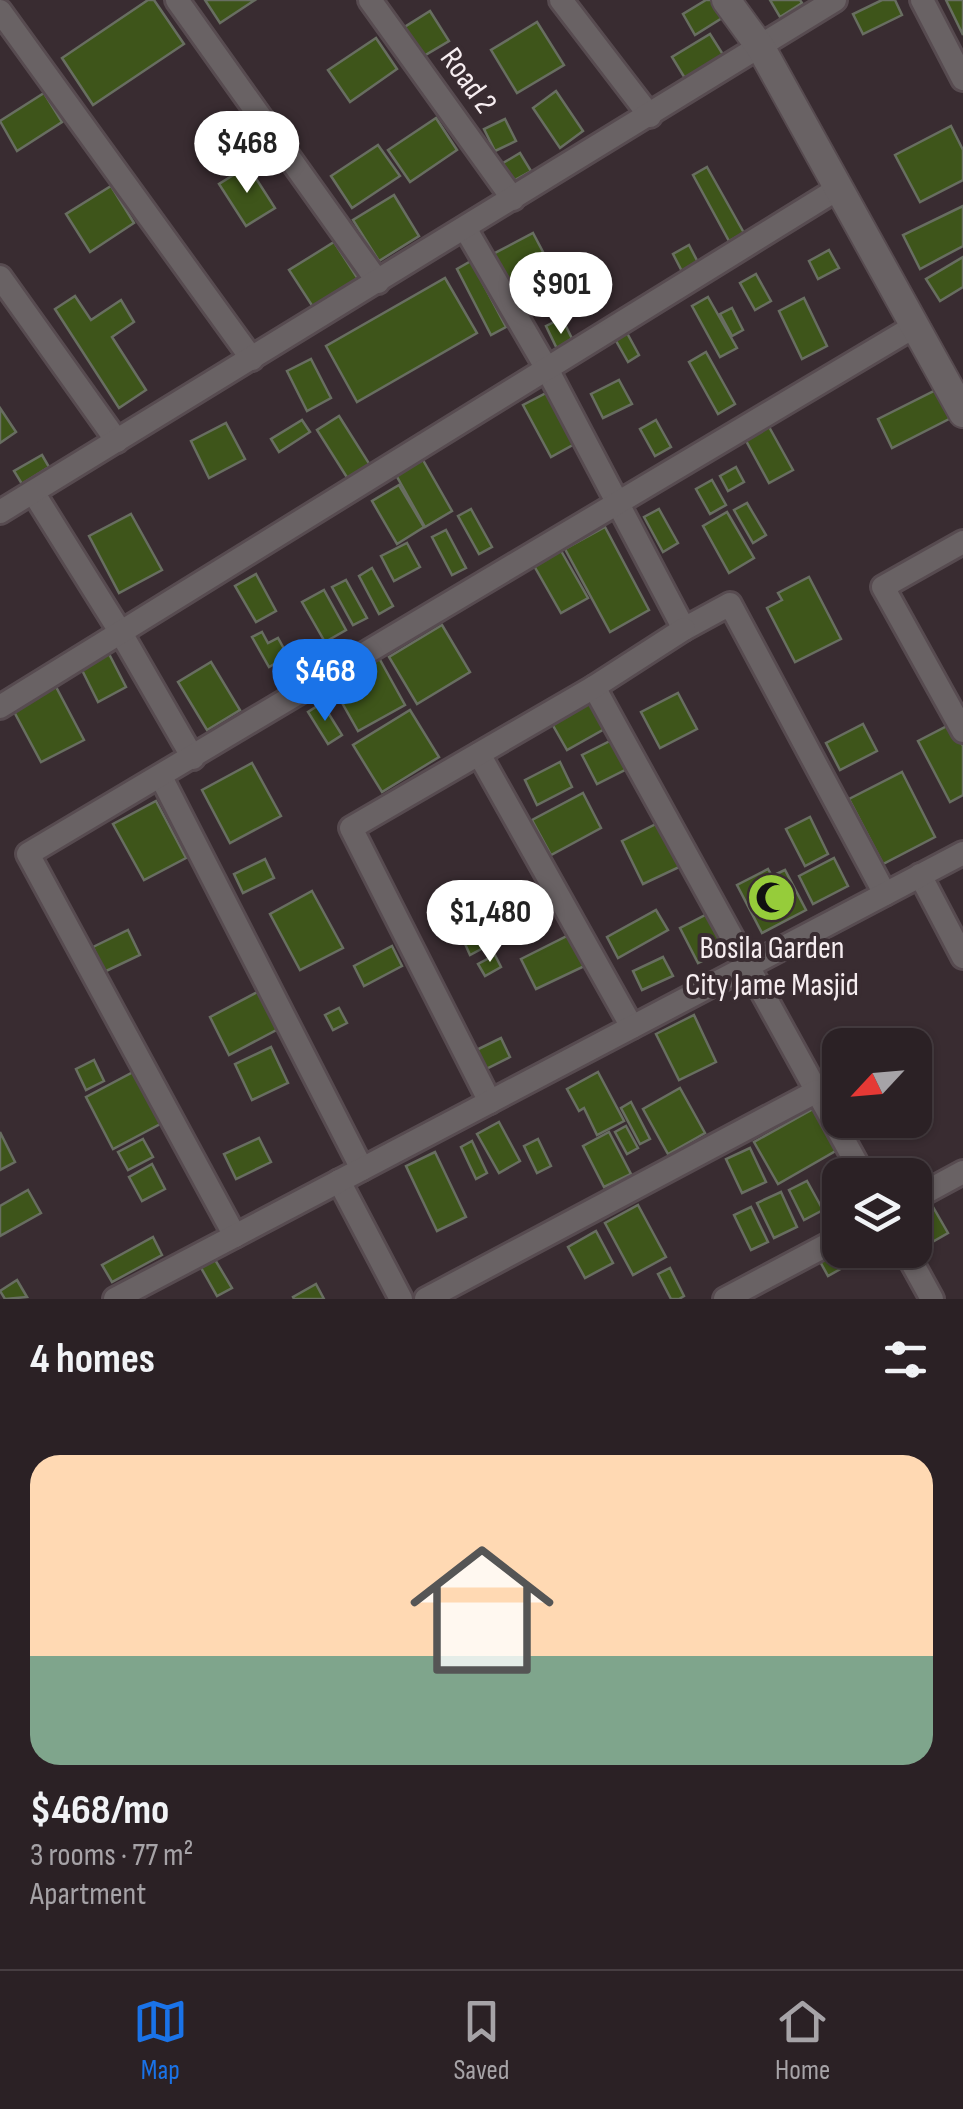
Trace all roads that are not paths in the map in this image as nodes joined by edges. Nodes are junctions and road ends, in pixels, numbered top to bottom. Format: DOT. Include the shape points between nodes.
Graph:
graph roads {
  1 [pos="177,0"];
  2 [pos="370,0"];
  3 [pos="561,0"];
  4 [pos="726,0"];
  5 [pos="835,0"];
  6 [pos="922,0"];
  7 [pos="0,10"];
  8 [pos="761,48"];
  9 [pos="963,79"];
  10 [pos="650,116"];
  11 [pos="838,188"];
  12 [pos="513,199"];
  13 [pos="465,228"];
  14 [pos="0,276"];
  15 [pos="378,282"];
  16 [pos="915,326"];
  17 [pos="252,358"];
  18 [pos="547,369"];
  19 [pos="963,412"];
  20 [pos="117,441"];
  21 [pos="33,492"];
  22 [pos="620,502"];
  23 [pos="0,512"];
  24 [pos="963,542"];
  25 [pos="684,629"];
  26 [pos="121,632"];
  27 [pos="594,686"];
  28 [pos="0,708"];
  29 [pos="963,731"];
  30 [pos="480,754"];
  31 [pos="193,758"];
  32 [pos="161,776"];
  33 [pos="963,853"];
  34 [pos="920,876"];
  35 [pos="885,894"];
  36 [pos="963,957"];
  37 [pos="748,966"];
  38 [pos="632,1027"];
  39 [pos="817,1091"];
  40 [pos="490,1102"];
  41 [pos="854,1158"];
  42 [pos="362,1170"];
  43 [pos="963,1172"];
  44 [pos="339,1181"];
  45 [pos="932,1189"];
  46 [pos="235,1236"];
  47 [pos="822,1247"];
  48 [pos="915,1268"];
  49 [pos="115,1299"];
  50 [pos="401,1299"];
  51 [pos="426,1299"];
  52 [pos="724,1299"];
  53 [pos="932,1299"];
  1 -- 15 [label="street"];
  2 -- 12 [label="street, Road 2"];
  3 -- 10 [label="street"];
  4 -- 8 [label="street"];
  5 -- 8 [label="street"];
  6 -- 9 [label="street"];
  7 -- 17 [label="street"];
  8 -- 10 [label="street"];
  8 -- 11 [label="street"];
  10 -- 12 [label="street"];
  11 -- 16 [label="street"];
  11 -- 18 [label="street"];
  12 -- 13 [label="street"];
  13 -- 15 [label="street"];
  13 -- 18 [label="street"];
  14 -- 20 [label="street"];
  15 -- 17 [label="street"];
  16 -- 19 [label="street"];
  16 -- 22 [label="street"];
  17 -- 20 [label="street"];
  18 -- 22 [label="street"];
  18 -- 26 [label="street"];
  20 -- 21 [label="street"];
  21 -- 23 [label="street"];
  21 -- 26 [label="street"];
  22 -- 25 [label="street"];
  22 -- 31 [label="street"];
  24 -- 29 [label="street" via="882,587"];
  25 -- 27 [label="street"];
  25 -- 35 [label="street" via="730,604"];
  26 -- 28 [label="street"];
  26 -- 31 [label="street"];
  27 -- 30 [label="street"];
  27 -- 37 [label="street"];
  30 -- 38 [label="street"];
  30 -- 40 [label="street" via="352,828"];
  31 -- 32 [label="street"];
  32 -- 42 [label="street"];
  32 -- 46 [label="street" via="28,854"];
  33 -- 34 [label="street"];
  34 -- 35 [label="street"];
  34 -- 36 [label="street"];
  35 -- 37 [label="street"];
  37 -- 38 [label="street"];
  37 -- 39 [label="street"];
  38 -- 40 [label="street"];
  39 -- 41 [label="street"];
  39 -- 51 [label="street"];
  40 -- 42 [label="street"];
  42 -- 44 [label="street"];
  43 -- 45 [label="street"];
  44 -- 46 [label="street"];
  44 -- 50 [label="street"];
  46 -- 49 [label="street"];
  47 -- 52 [label="street"];
  48 -- 53 [label="street"];
}
